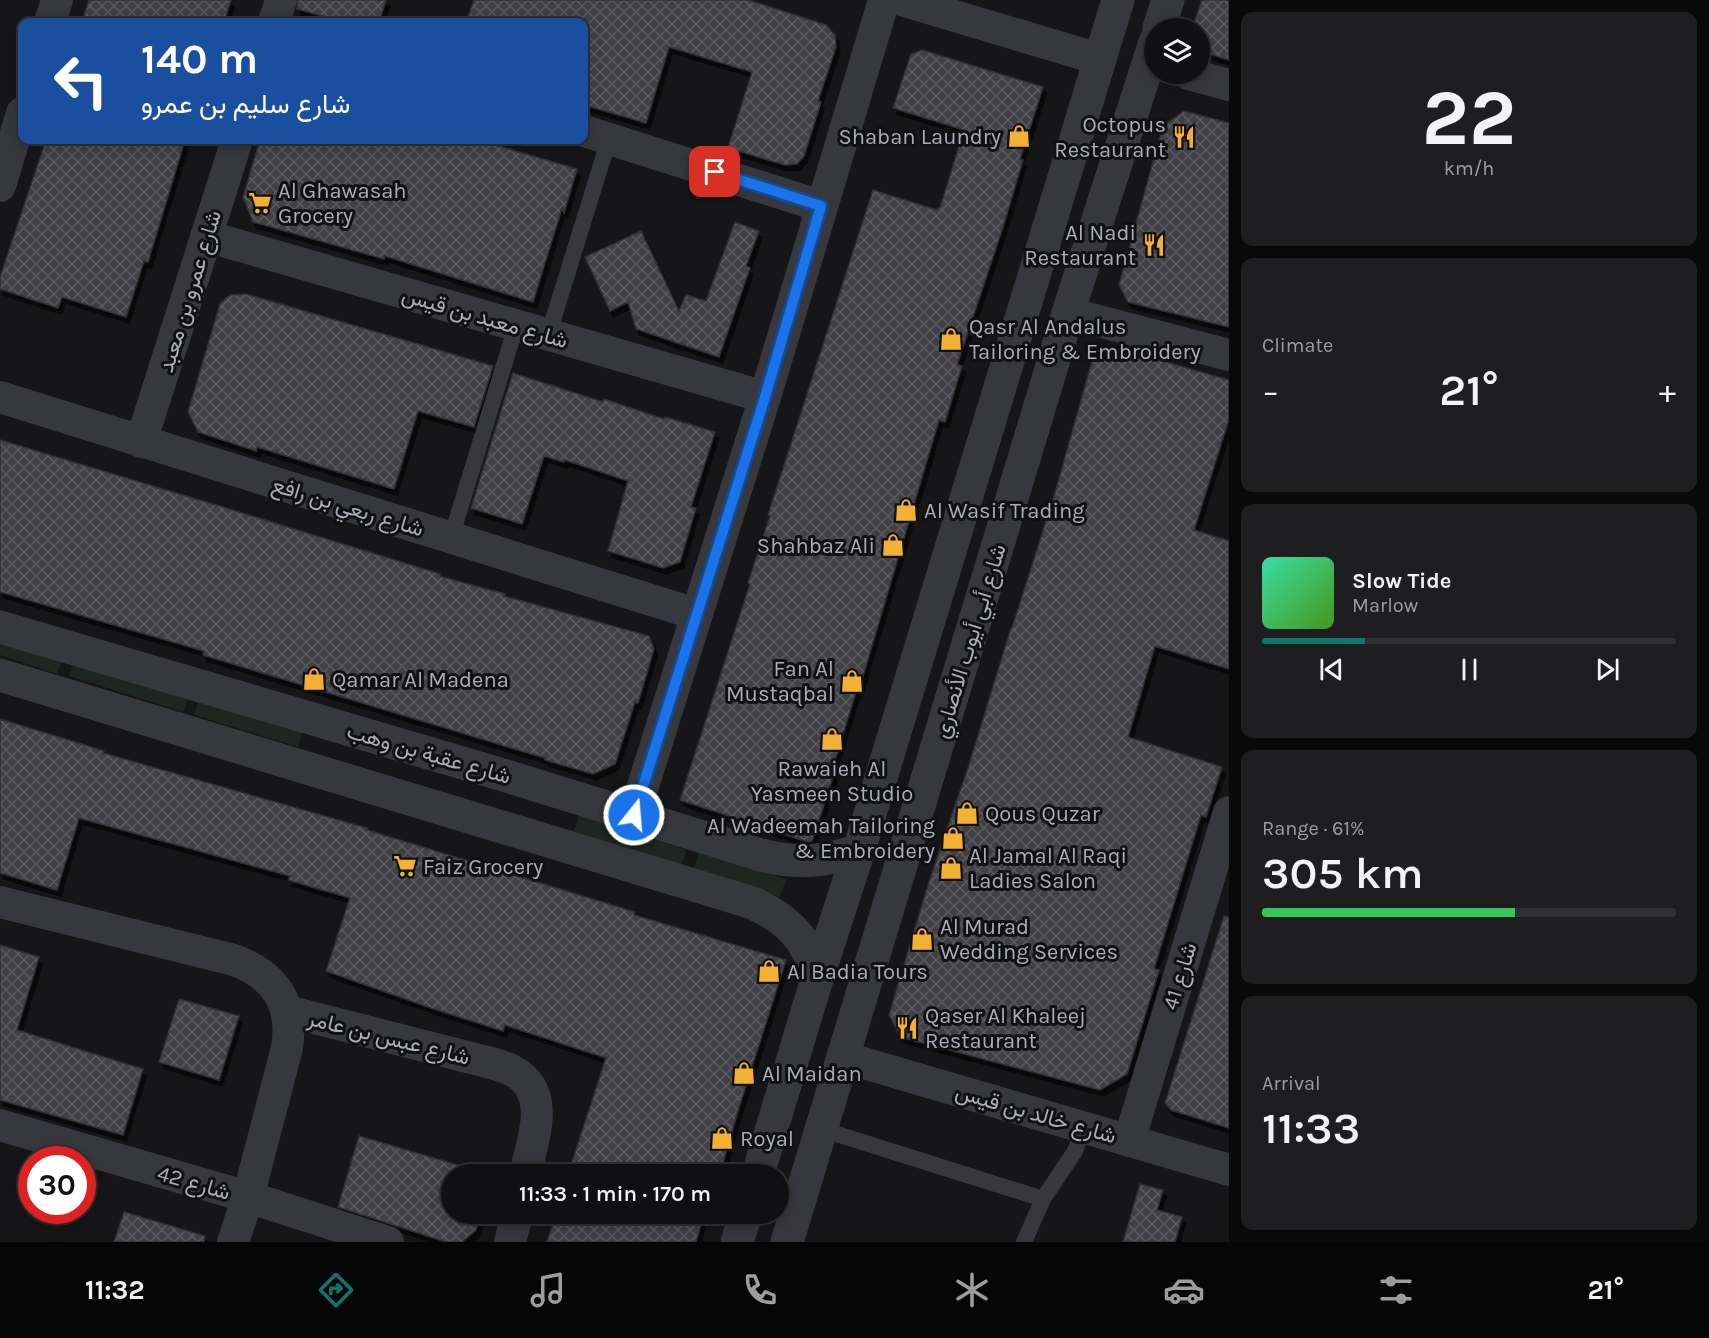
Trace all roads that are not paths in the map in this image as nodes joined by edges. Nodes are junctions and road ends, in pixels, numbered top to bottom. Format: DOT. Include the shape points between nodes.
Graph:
graph roads {
  1 [pos="57,0"];
  2 [pos="281,0"];
  3 [pos="884,0"];
  4 [pos="901,0"];
  5 [pos="1118,0"];
  6 [pos="1168,0"];
  7 [pos="51,18"];
  8 [pos="275,18"];
  9 [pos="1162,18"];
  10 [pos="1099,59"];
  11 [pos="1210,80"];
  12 [pos="1144,83"];
  13 [pos="1229,85"];
  14 [pos="18,126"];
  15 [pos="596,135"];
  16 [pos="236,144"];
  17 [pos="0,186"];
  18 [pos="821,206"];
  19 [pos="206,236"];
  20 [pos="1068,314"];
  21 [pos="516,326"];
  22 [pos="548,336"];
  23 [pos="1229,355"];
  24 [pos="0,396"];
  25 [pos="765,397"];
  26 [pos="141,442"];
  27 [pos="451,538"];
  28 [pos="696,614"];
  29 [pos="0,627"];
  30 [pos="0,675"];
  31 [pos="500,774"];
  32 [pos="432,805"];
  33 [pos="1229,812"];
  34 [pos="634,815"];
  35 [pos="860,850"];
  36 [pos="0,902"];
  37 [pos="818,976"];
  38 [pos="287,1011"];
  39 [pos="843,1057"];
  40 [pos="0,1125"];
  41 [pos="1084,1127"];
  42 [pos="821,1129"];
  43 [pos="1129,1141"];
  44 [pos="527,1164"];
  45 [pos="761,1164"];
  46 [pos="1229,1170"];
  47 [pos="249,1197"];
  48 [pos="1043,1199"];
  49 [pos="514,1224"];
  50 [pos="743,1224"];
  51 [pos="330,1233"];
  52 [pos="233,1242"];
  53 [pos="388,1242"];
  54 [pos="510,1242"];
  55 [pos="737,1242"];
  56 [pos="787,1242"];
  57 [pos="1024,1242"];
  1 -- 7 [label="street"];
  2 -- 8 [label="street"];
  3 -- 18 [label="street"];
  4 -- 10 [label="street"];
  5 -- 10 [label="street, شارع أبي أيوب الأنصاري"];
  6 -- 9 [label="street"];
  10 -- 35 [label="street, شارع أبي أيوب الأنصاري"];
  11 -- 13 [label="street"];
  12 -- 20 [label="street, شارع أبي أيوب الأنصاري"];
  14 -- 17 [label="street"];
  15 -- 18 [label="street"];
  15 -- 22 [label="lane"];
  16 -- 19 [label="street, شارع عمرو بن معبد"];
  18 -- 25 [label="street"];
  19 -- 21 [label="street, شارع معبد بن قيس"];
  19 -- 26 [label="street, شارع عمرو بن معبد"];
  20 -- 23 [label="street"];
  20 -- 39 [label="street, شارع أبي أيوب الأنصاري"];
  21 -- 22 [label="street, شارع معبد بن قيس"];
  21 -- 27 [label="lane"];
  22 -- 25 [label="street, شارع معبد بن قيس"];
  24 -- 26 [label="street, شارع ربعي بن رافع"];
  25 -- 28 [label="street"];
  26 -- 27 [label="street, شارع ربعي بن رافع"];
  27 -- 28 [label="street, شارع ربعي بن رافع"];
  28 -- 34 [label="street"];
  29 -- 31 [label="street, شارع عقبة بن وهب"];
  30 -- 32 [label="street"];
  31 -- 32 [label="street" via="497,789 487,797 451,796"];
  31 -- 34 [label="street, شارع عقبة بن وهب"];
  32 -- 37 [label="street" via="753,903 788,924 812,957"];
  33 -- 43 [label="street, شارع 41"];
  34 -- 35 [label="street, شارع عقبة بن وهب" via="781,860 821,861"];
  35 -- 37 [label="street, شارع أبي أيوب الأنصاري"];
  36 -- 38 [label="street, شارع عبس بن عامر" via="252,966 268,978"];
  37 -- 45 [label="street, شارع أبي أيوب الأنصاري"];
  38 -- 44 [label="street, شارع عبس بن عامر" via="483,1060 519,1075 532,1090 538,1109"];
  38 -- 47 [label="street" via="287,1048"];
  39 -- 41 [label="street, شارع خالد بن قيس"];
  39 -- 42 [label="street, شارع أبي أيوب الأنصاري"];
  40 -- 47 [label="street, شارع 42"];
  41 -- 43 [label="street, شارع خالد بن قيس"];
  41 -- 48 [label="lane" via="1075,1151"];
  42 -- 48 [label="lane"];
  42 -- 56 [label="street, شارع أبي أيوب الأنصاري"];
  43 -- 46 [label="street, شارع خالد بن قيس"];
  47 -- 51 [label="street, شارع 42"];
  47 -- 52 [label="street"];
  48 -- 57 [label="lane"];
  49 -- 54 [label="street"];
  50 -- 55 [label="street"];
  51 -- 53 [label="street, شارع 42"];
}
